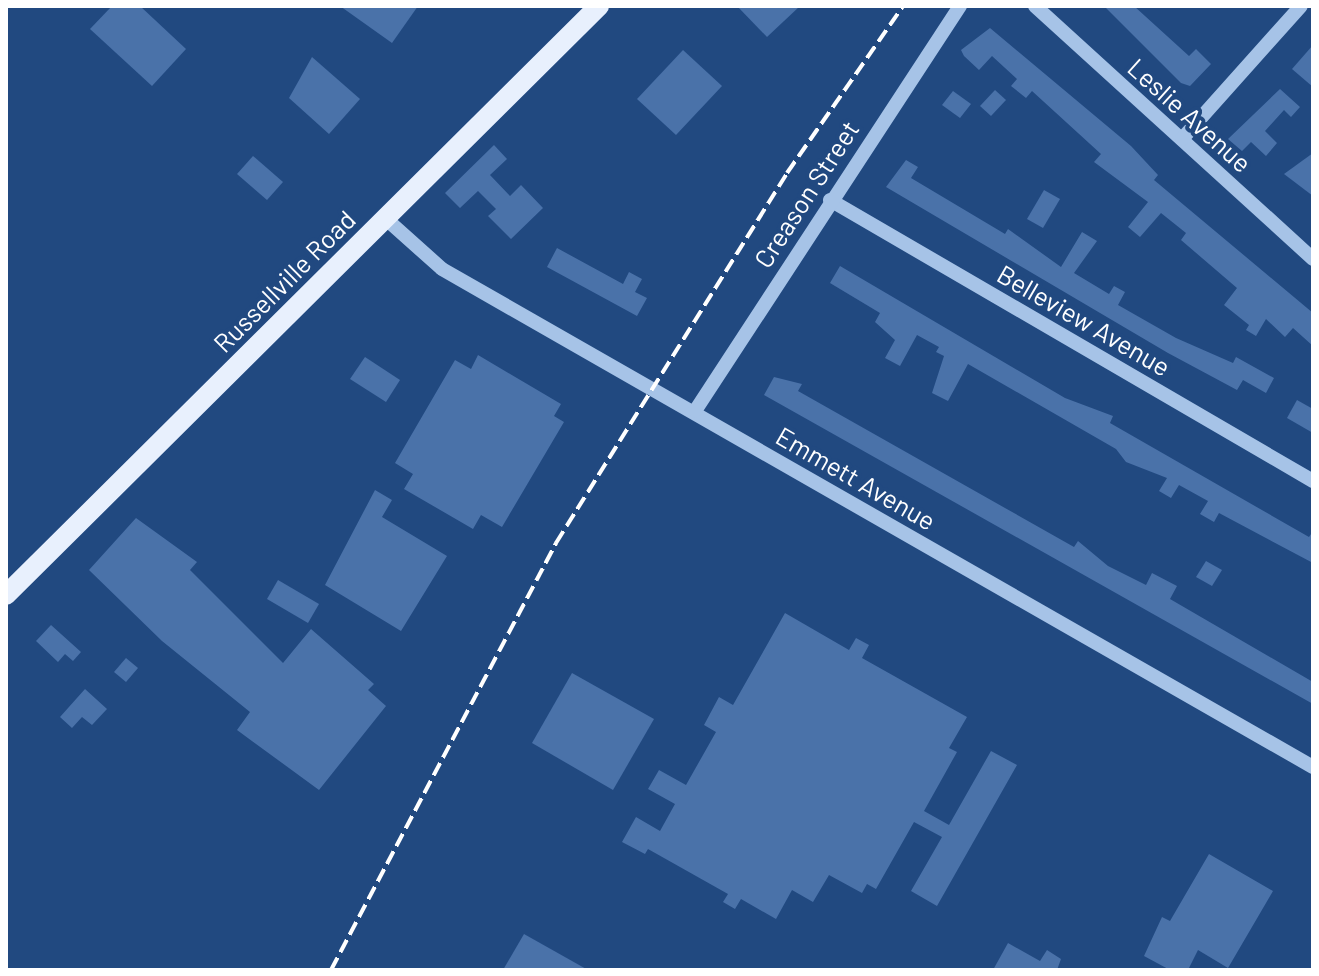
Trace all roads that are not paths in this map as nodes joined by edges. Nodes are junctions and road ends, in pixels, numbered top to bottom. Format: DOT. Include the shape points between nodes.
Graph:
graph roads {
  1 [pos="599,6"];
  2 [pos="960,6"];
  3 [pos="1035,6"];
  4 [pos="1301,6"];
  5 [pos="1182,139"];
  6 [pos="830,200"];
  7 [pos="385,218"];
  8 [pos="1313,259"];
  9 [pos="695,411"];
  10 [pos="1313,481"];
  11 [pos="6,595"];
  12 [pos="1313,767"];
  1 -- 7 [label="main road, Russellville Road"];
  2 -- 6 [label="street, Creason Street"];
  3 -- 5 [label="street, Leslie Avenue"];
  4 -- 5 [label="street"];
  5 -- 8 [label="street, Leslie Avenue"];
  6 -- 9 [label="street, Creason Street"];
  6 -- 10 [label="street, Belleview Avenue"];
  7 -- 9 [label="street, Emmett Avenue" via="442,269"];
  7 -- 11 [label="main road, Russellville Road"];
  9 -- 12 [label="street, Emmett Avenue"];
}
